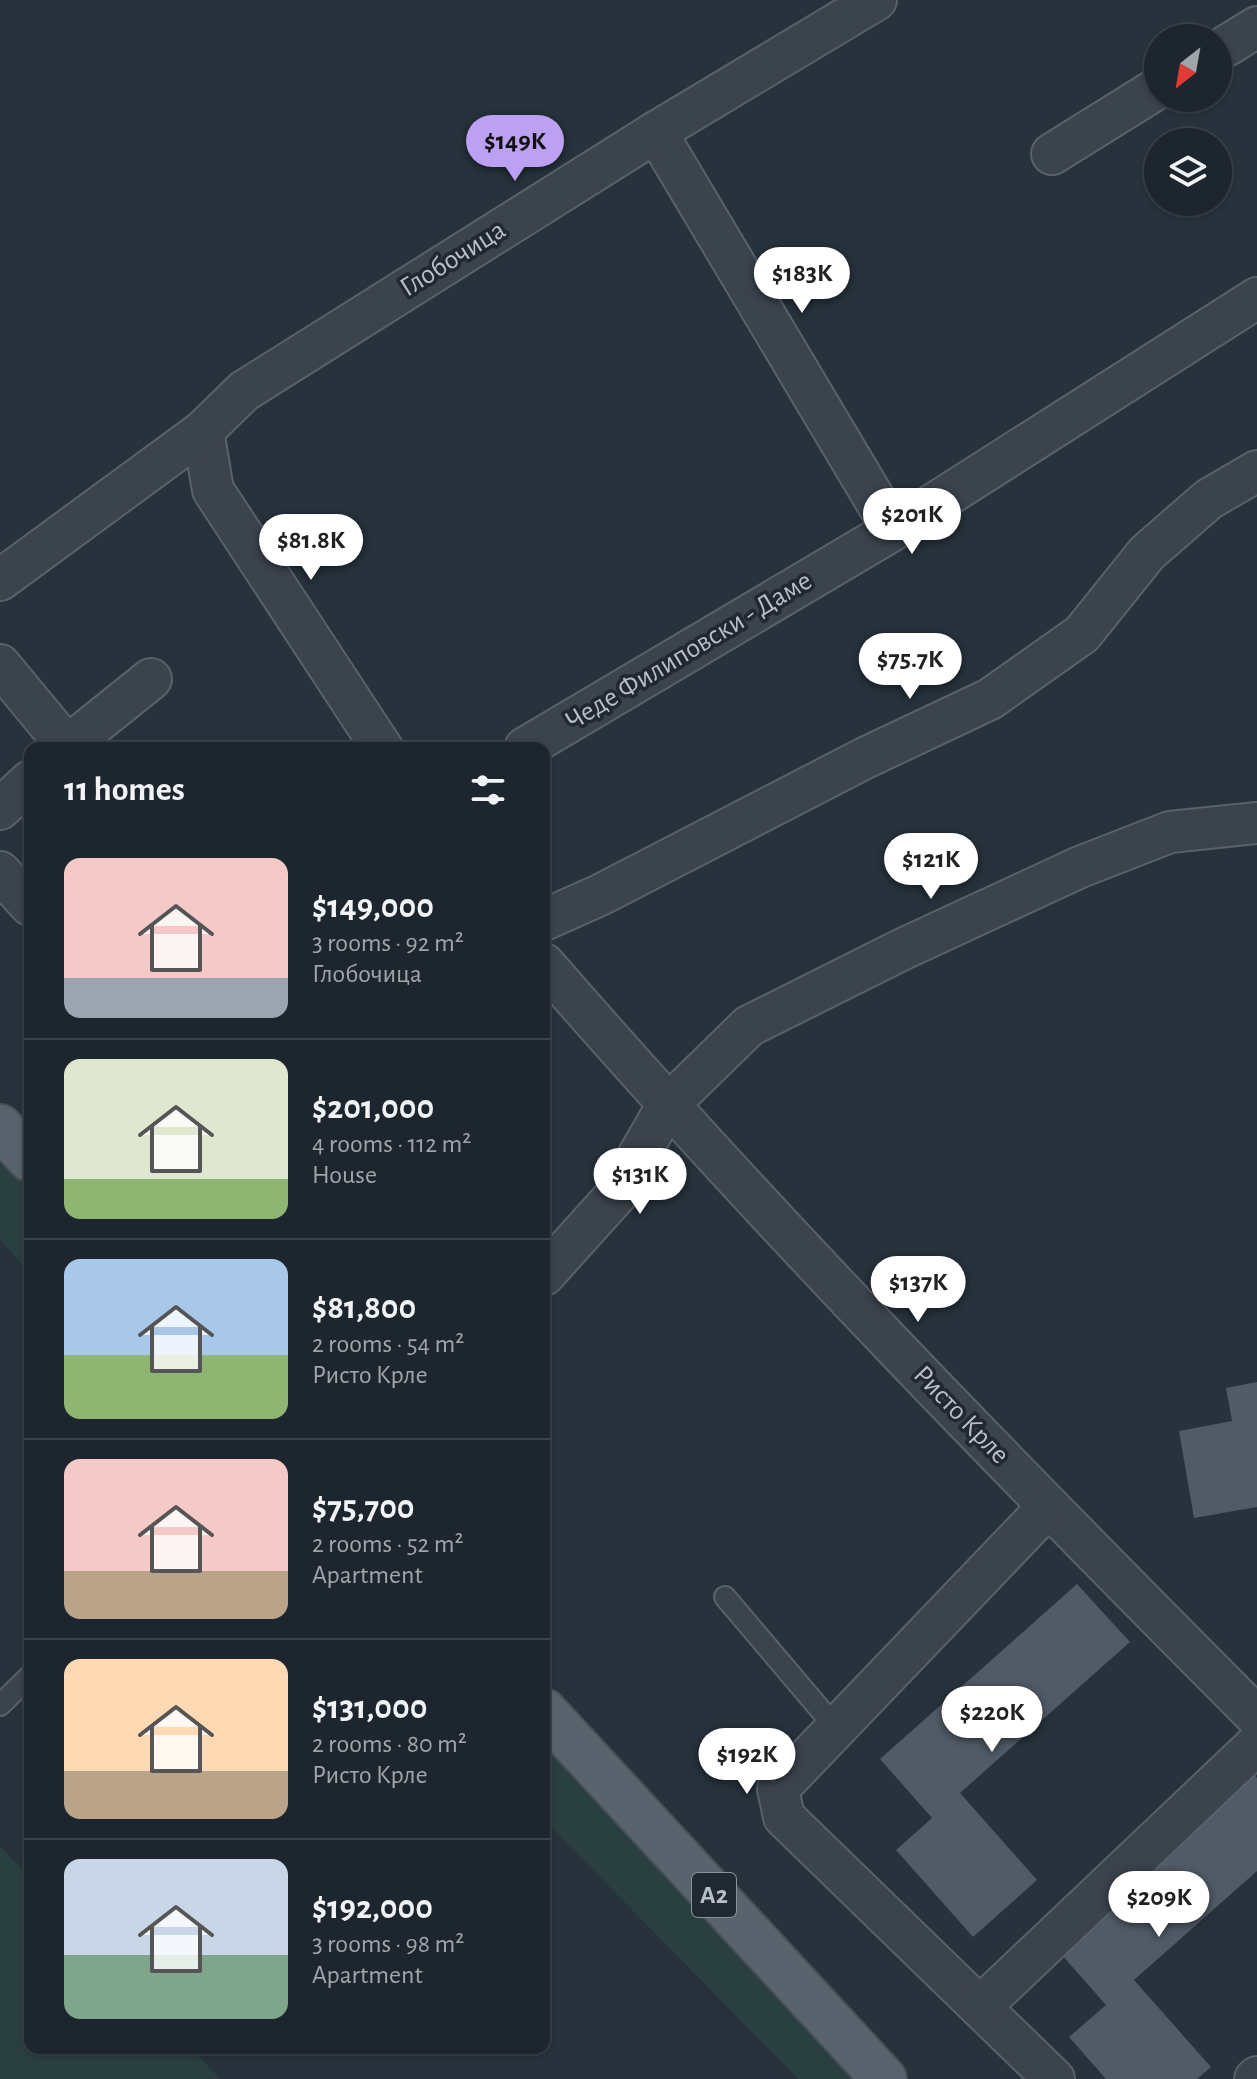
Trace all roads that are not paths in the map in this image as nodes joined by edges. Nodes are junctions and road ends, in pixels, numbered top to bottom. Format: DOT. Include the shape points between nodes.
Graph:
graph roads {
  1 [pos="876,0"];
  2 [pos="1257,27"];
  3 [pos="1232,42"];
  4 [pos="1144,97"];
  5 [pos="656,132"];
  6 [pos="1052,154"];
  7 [pos="1257,298"];
  8 [pos="203,431"];
  9 [pos="1257,471"];
  10 [pos="893,530"];
  11 [pos="0,580"];
  12 [pos="0,665"];
  13 [pos="151,679"];
  14 [pos="62,742"];
  15 [pos="72,742"];
  16 [pos="378,742"];
  17 [pos="535,742"];
  18 [pos="24,787"];
  19 [pos="0,809"];
  20 [pos="1257,823"];
  21 [pos="0,872"];
  22 [pos="24,898"];
  23 [pos="550,917"];
  24 [pos="550,971"];
  25 [pos="667,1106"];
  26 [pos="0,1127"];
  27 [pos="24,1153"];
  28 [pos="550,1268"];
  29 [pos="1048,1507"];
  30 [pos="725,1597"];
  31 [pos="24,1682"];
  32 [pos="0,1705"];
  33 [pos="550,1717"];
  34 [pos="1257,1717"];
  35 [pos="836,1728"];
  36 [pos="1257,1744"];
  37 [pos="980,2007"];
  38 [pos="884,2079"];
  39 [pos="1054,2079"];
  1 -- 5 [label="street, Глобочица"];
  2 -- 3 [label="street"];
  4 -- 6 [label="street"];
  5 -- 8 [label="street, Глобочица" via="244,391"];
  5 -- 10 [label="street"];
  7 -- 10 [label="street, Чеде Филиповски - Даме"];
  8 -- 11 [label="street, Глобочица"];
  8 -- 16 [label="street" via="213,490"];
  9 -- 23 [label="street" via="1209,499 1147,553 1082,634 990,699"];
  10 -- 17 [label="street, Чеде Филиповски - Даме"];
  12 -- 14 [label="street"];
  13 -- 15 [label="street"];
  18 -- 19 [label="street"];
  20 -- 25 [label="street" via="1170,832 1080,867 903,949 749,1026"];
  21 -- 22 [label="street"];
  24 -- 25 [label="street, Ристо Крле"];
  25 -- 28 [label="street" via="616,1195"];
  25 -- 29 [label="street, Ристо Крле"];
  26 -- 27 [label="main road"];
  29 -- 34 [label="street, Ристо Крле"];
  29 -- 35 [label="street"];
  30 -- 35 [label="lane"];
  31 -- 32 [label="lane"];
  33 -- 38 [label="main road, A2"];
  35 -- 37 [label="street" via="778,1789 784,1817"];
  36 -- 37 [label="street"];
  37 -- 39 [label="street"];
}
